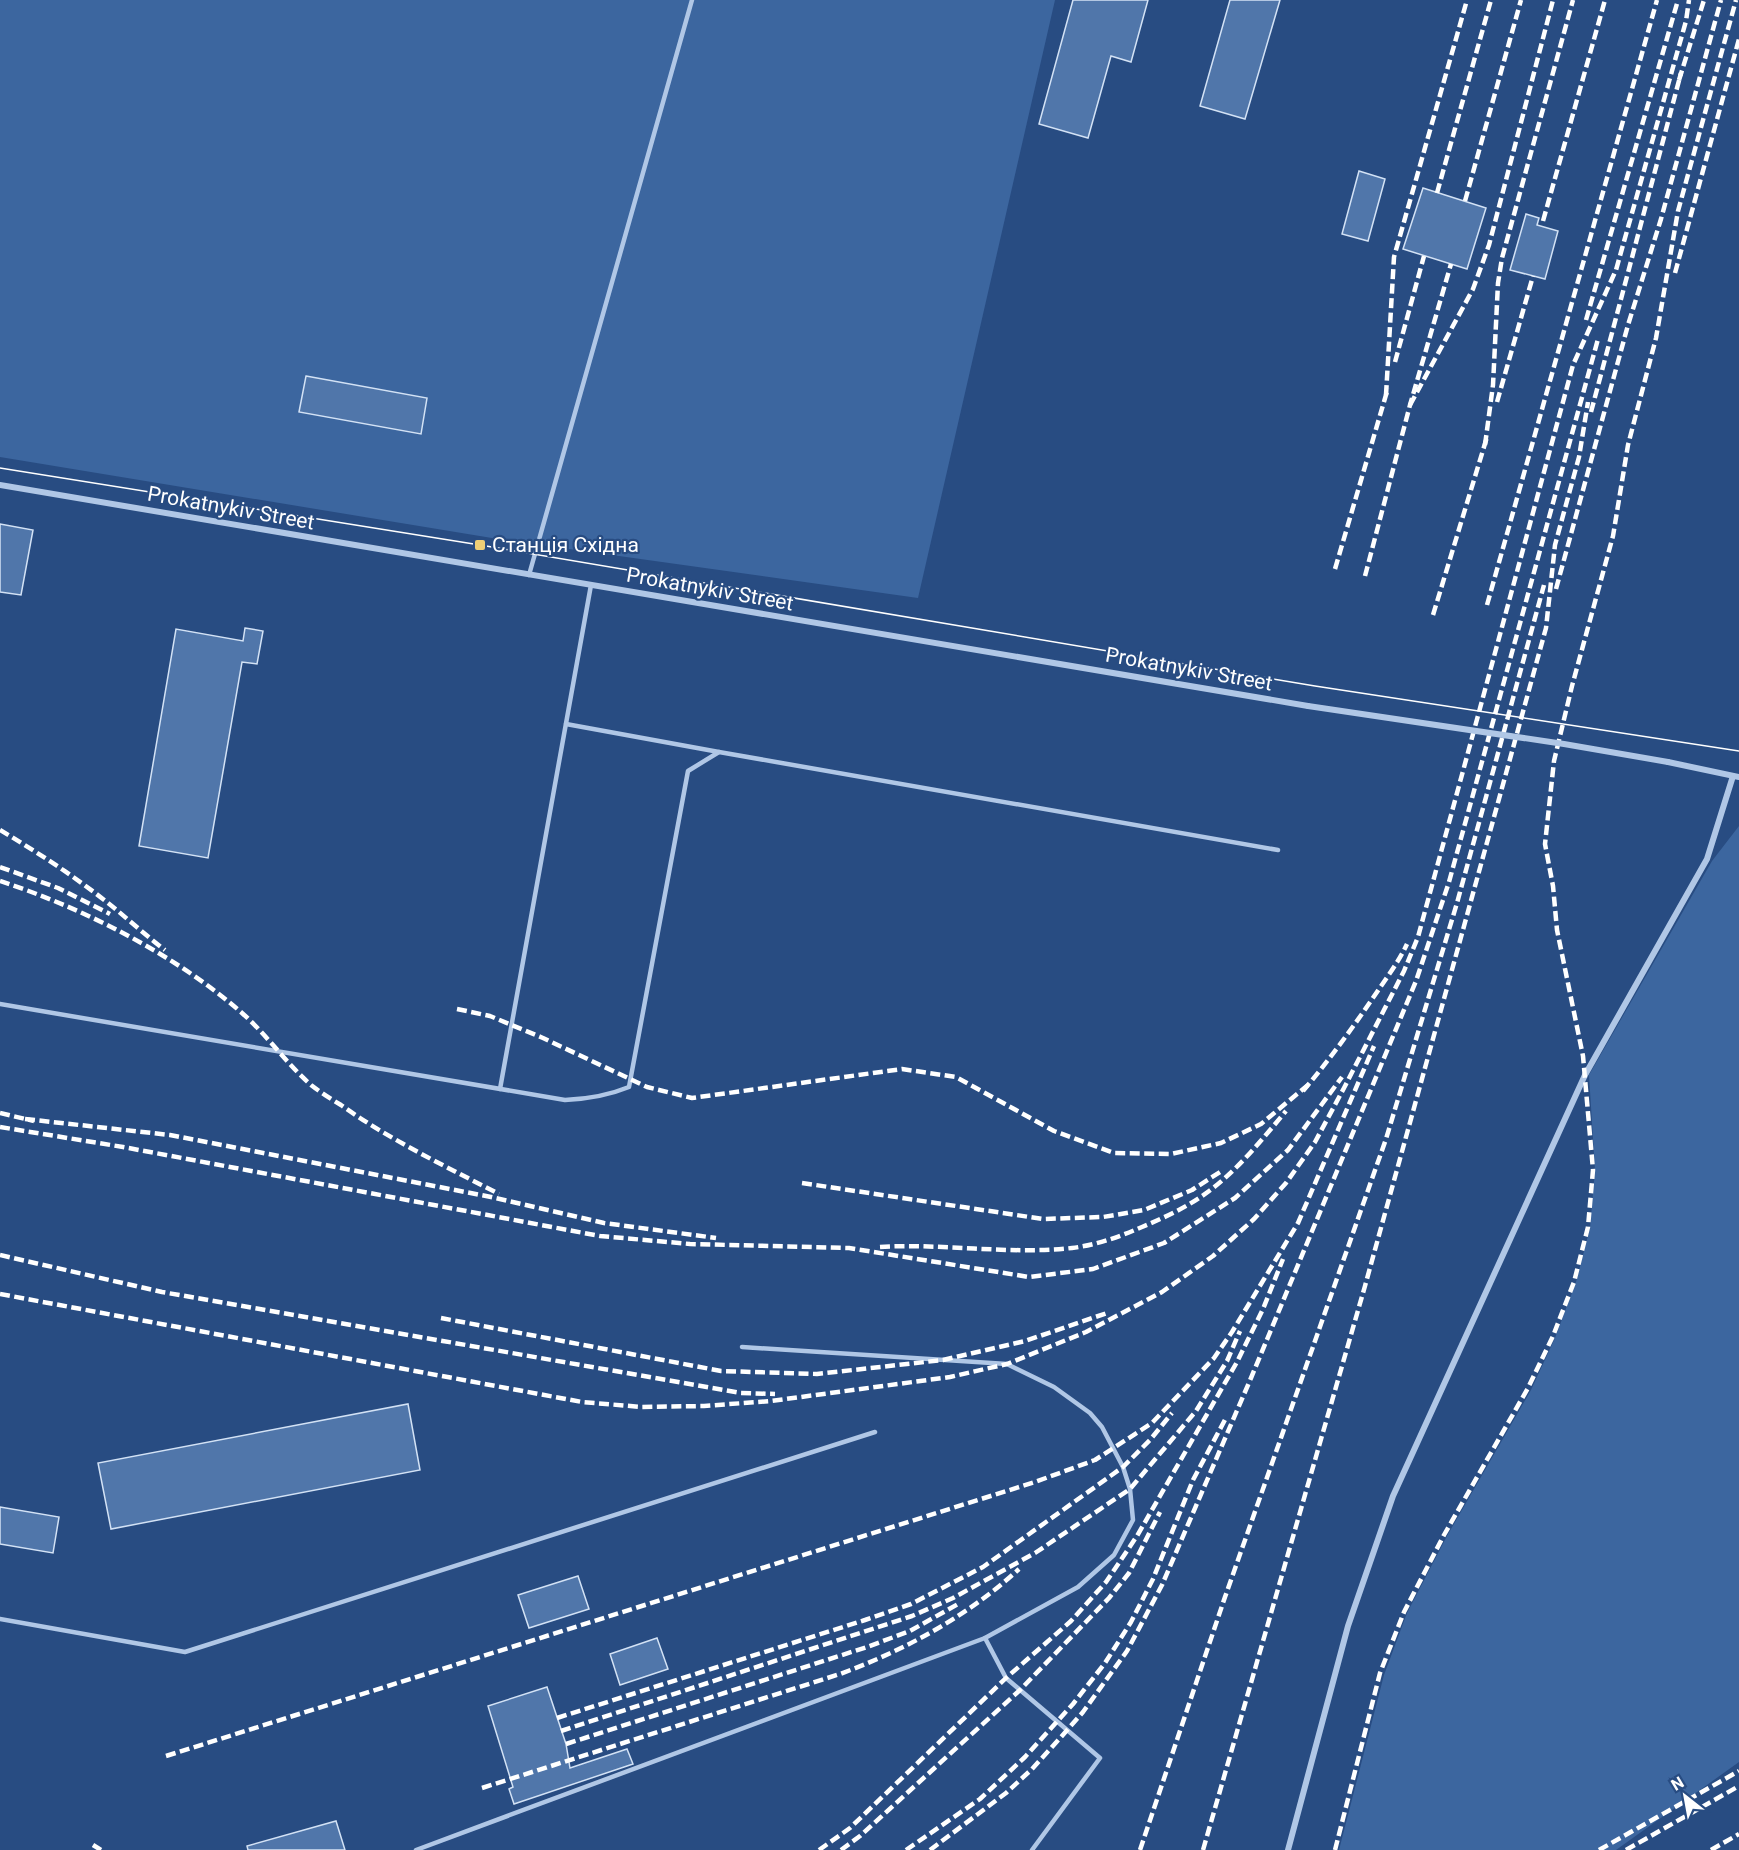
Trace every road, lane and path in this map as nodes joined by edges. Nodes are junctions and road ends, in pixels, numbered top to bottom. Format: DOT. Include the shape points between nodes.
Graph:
graph roads {
  1 [pos="692,0"];
  2 [pos="0,485"];
  3 [pos="529,575"];
  4 [pos="591,585"];
  5 [pos="566,724"];
  6 [pos="719,752"];
  7 [pos="1736,777"];
  8 [pos="1278,850"];
  9 [pos="0,1004"];
  10 [pos="500,1089"];
  11 [pos="742,1347"];
  12 [pos="875,1432"];
  13 [pos="0,1620"];
  14 [pos="985,1638"];
  15 [pos="416,1850"];
  16 [pos="1032,1850"];
  17 [pos="1288,1850"];
  1 -- 3 [label="lane"];
  2 -- 3 [label="street, Prokatnykiv Street"];
  3 -- 4 [label="street, Prokatnykiv Street"];
  4 -- 5 [label="lane"];
  4 -- 7 [label="street, Prokatnykiv Street, bridge" via="1308,706 1564,744"];
  5 -- 6 [label="lane"];
  5 -- 10 [label="lane"];
  6 -- 8 [label="lane"];
  6 -- 10 [label="lane" via="688,771 629,1087 589,1099 565,1100"];
  7 -- 17 [label="street" via="1707,859 1585,1075 1393,1496 1348,1626"];
  9 -- 10 [label="lane"];
  11 -- 14 [label="lane" via="1007,1364 1054,1388 1090,1413 1123,1467 1130,1489 1132,1520 1114,1555 1078,1587"];
  12 -- 13 [label="lane" via="185,1652"];
  14 -- 15 [label="lane"];
  14 -- 16 [label="lane" via="1006,1678 1100,1758"];
}
